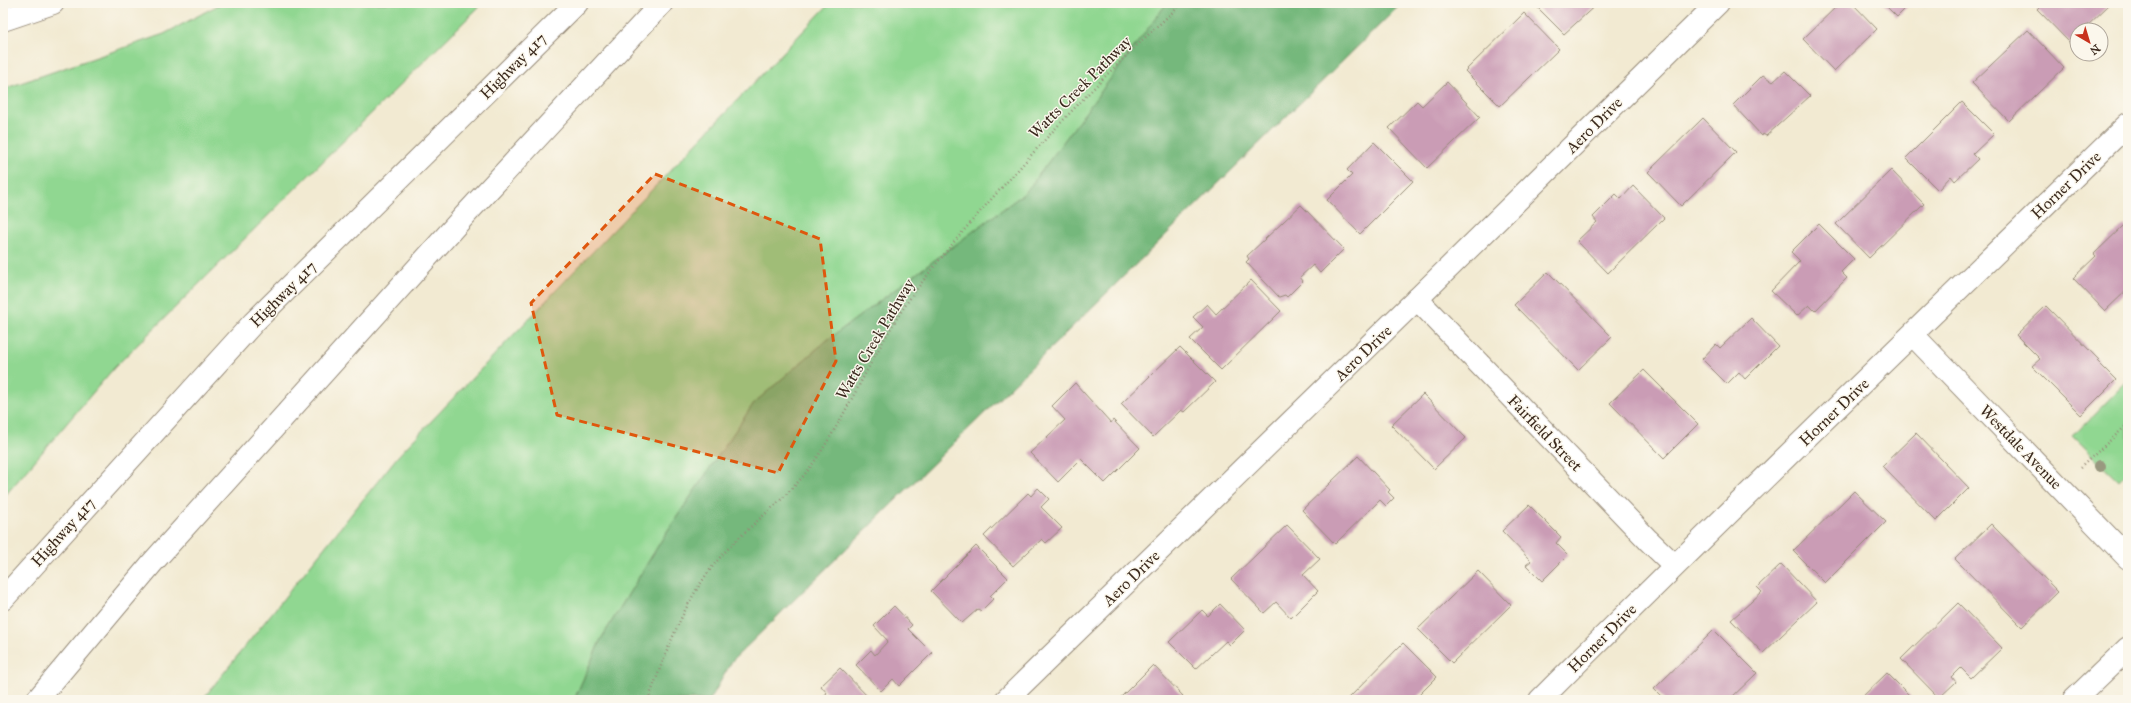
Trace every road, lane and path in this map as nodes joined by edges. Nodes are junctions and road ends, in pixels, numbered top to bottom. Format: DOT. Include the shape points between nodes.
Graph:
graph roads {
  1 [pos="53,3"];
  2 [pos="577,3"];
  3 [pos="662,3"];
  4 [pos="1183,3"];
  5 [pos="1718,3"];
  6 [pos="3,20"];
  7 [pos="2128,124"];
  8 [pos="1418,299"];
  9 [pos="1913,335"];
  10 [pos="2128,424"];
  11 [pos="2060,487"];
  12 [pos="2128,558"];
  13 [pos="1674,565"];
  14 [pos="3,598"];
  15 [pos="2128,648"];
  16 [pos="37,700"];
  17 [pos="648,700"];
  18 [pos="1006,700"];
  19 [pos="1540,700"];
  20 [pos="2074,700"];
  1 -- 6 [label="main road"];
  2 -- 14 [label="main road, Highway 417" via="254,322"];
  3 -- 16 [label="main road" via="467,213 200,509"];
  4 -- 17 [label="path, Watts Creek Pathway" via="1051,132 978,214 911,298 840,423 812,465 792,488 716,561 691,597"];
  5 -- 8 [label="main road, Aero Drive"];
  7 -- 9 [label="main road, Horner Drive"];
  8 -- 13 [label="main road, Fairfield Street"];
  8 -- 18 [label="main road, Aero Drive"];
  9 -- 11 [label="main road, Westdale Avenue"];
  9 -- 13 [label="main road, Horner Drive"];
  10 -- 11 [label="path"];
  11 -- 12 [label="main road, Westdale Avenue"];
  13 -- 19 [label="main road, Horner Drive"];
  15 -- 20 [label="main road"];
}
